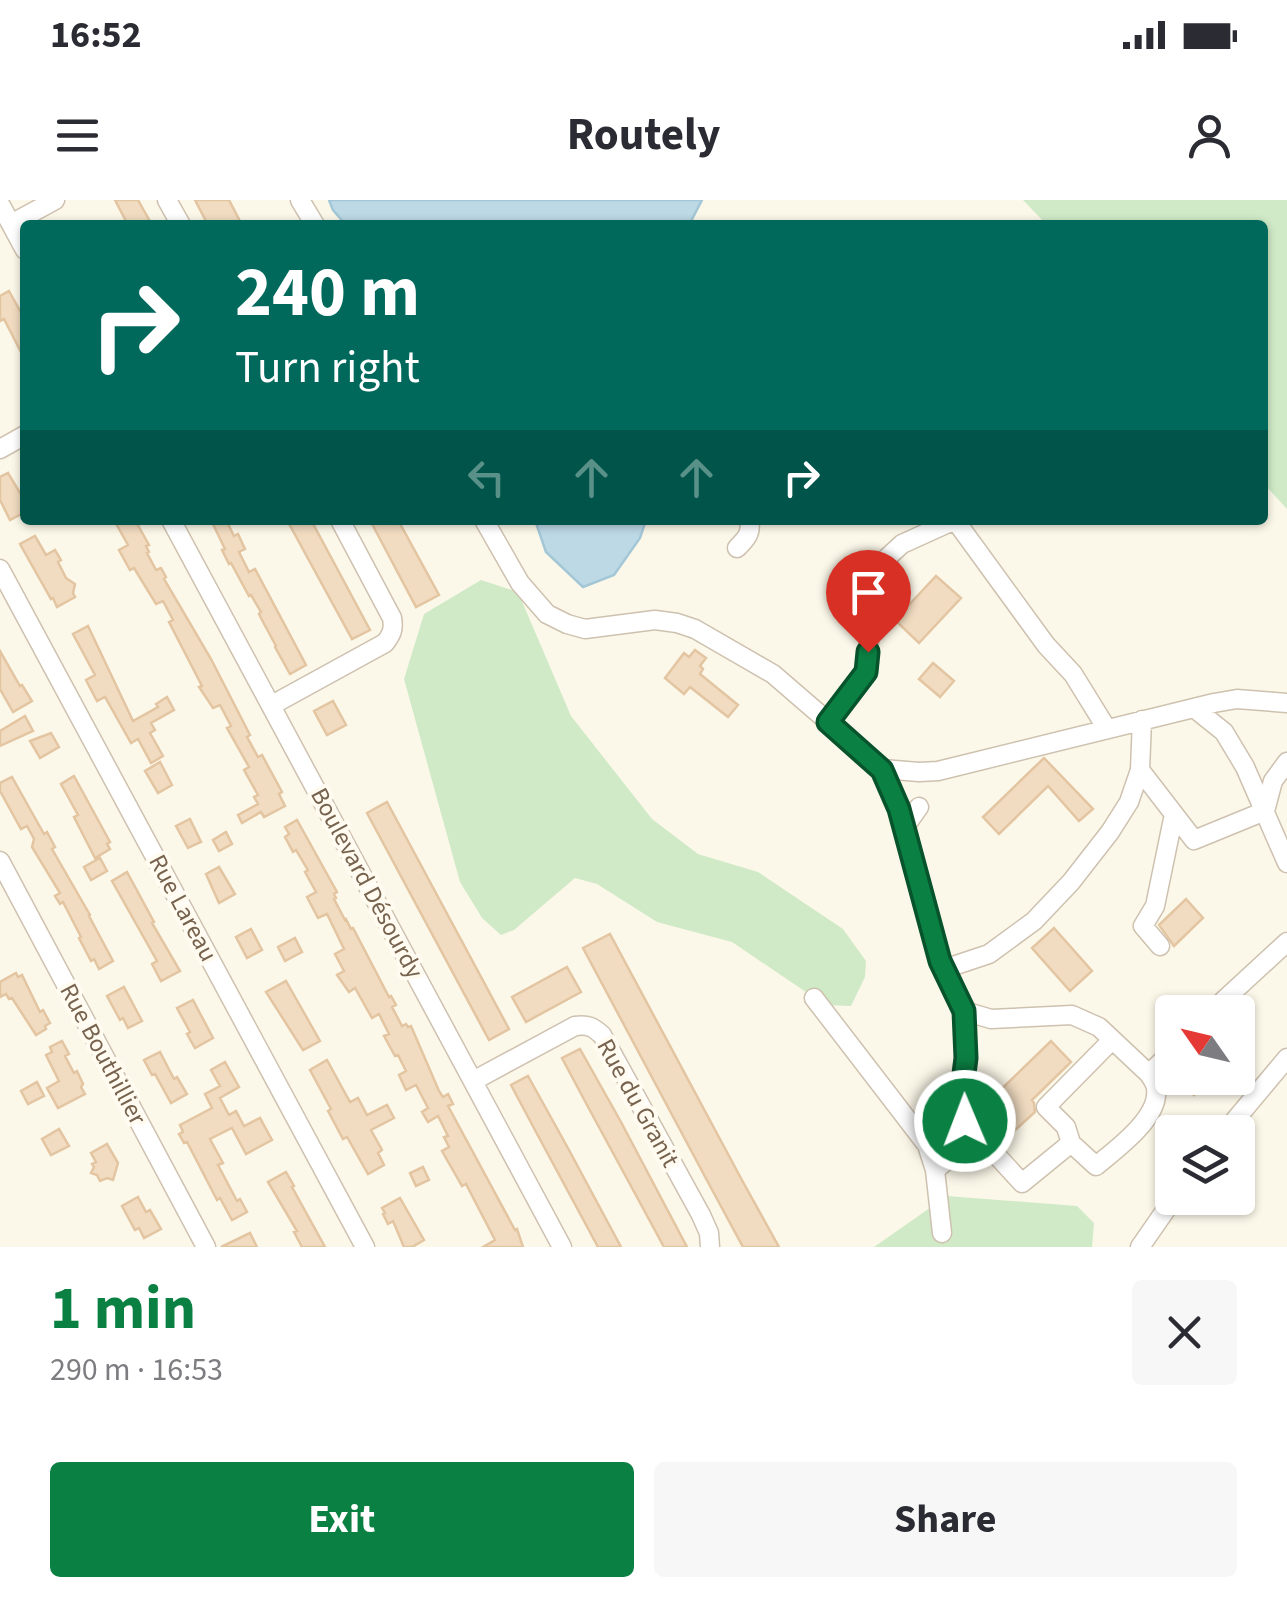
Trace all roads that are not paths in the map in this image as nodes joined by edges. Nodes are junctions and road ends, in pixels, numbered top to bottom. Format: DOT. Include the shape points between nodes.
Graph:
graph roads {
  1 [pos="55,200"];
  2 [pos="0,204"];
  3 [pos="11,224"];
  4 [pos="20,241"];
  5 [pos="174,525"];
  6 [pos="343,525"];
  7 [pos="487,525"];
  8 [pos="749,525"];
  9 [pos="944,525"];
  10 [pos="959,525"];
  11 [pos="737,548"];
  12 [pos="0,569"];
  13 [pos="8,606"];
  14 [pos="1287,704"];
  15 [pos="272,705"];
  16 [pos="1194,708"];
  17 [pos="1142,720"];
  18 [pos="828,722"];
  19 [pos="1107,729"];
  20 [pos="1287,762"];
  21 [pos="882,770"];
  22 [pos="1140,770"];
  23 [pos="919,807"];
  24 [pos="1264,811"];
  25 [pos="1174,814"];
  26 [pos="904,828"];
  27 [pos="0,861"];
  28 [pos="1287,862"];
  29 [pos="1287,942"];
  30 [pos="1160,946"];
  31 [pos="944,969"];
  32 [pos="1229,995"];
  33 [pos="814,998"];
  34 [pos="964,1011"];
  35 [pos="1112,1040"];
  36 [pos="1287,1058"];
  37 [pos="1155,1068"];
  38 [pos="1149,1074"];
  39 [pos="473,1081"];
  40 [pos="1239,1115"];
  41 [pos="978,1135"];
  42 [pos="1070,1143"];
  43 [pos="935,1170"];
  44 [pos="1162,1215"];
  45 [pos="942,1234"];
  46 [pos="206,1247"];
  47 [pos="365,1247"];
  48 [pos="562,1247"];
  49 [pos="710,1247"];
  50 [pos="1140,1247"];
  1 -- 3 [label="street"];
  2 -- 3 [label="street"];
  3 -- 4 [label="street"];
  5 -- 15 [label="street, Boulevard Désourdy"];
  6 -- 15 [label="street" via="394,629 385,644"];
  7 -- 18 [label="street" via="520,583 547,614 585,629 677,623 772,674"];
  8 -- 11 [label="street"];
  9 -- 18 [label="street" via="902,544 877,567 870,585 866,672"];
  10 -- 19 [label="street"];
  12 -- 13 [label="street, Rue Lareau"];
  13 -- 47 [label="street, Rue Lareau"];
  14 -- 16 [label="street" via="1237,699"];
  15 -- 39 [label="street, Boulevard Désourdy"];
  16 -- 17 [label="street"];
  16 -- 24 [label="street" via="1224,732"];
  17 -- 19 [label="street"];
  17 -- 22 [label="street"];
  18 -- 21 [label="street"];
  19 -- 21 [label="street" via="938,771"];
  20 -- 24 [label="street" via="1272,781"];
  21 -- 26 [label="street"];
  22 -- 25 [label="street"];
  22 -- 31 [label="street" via="1110,832 1034,922 989,954"];
  23 -- 26 [label="street"];
  24 -- 25 [label="street" via="1194,840"];
  24 -- 28 [label="street"];
  25 -- 30 [label="street" via="1155,906 1143,926"];
  26 -- 31 [label="street"];
  27 -- 46 [label="street, Rue Bouthillier"];
  29 -- 32 [label="street"];
  31 -- 34 [label="street"];
  33 -- 43 [label="street" via="926,1145"];
  34 -- 35 [label="street" via="992,1019 1072,1014"];
  34 -- 41 [label="street" via="960,1105"];
  35 -- 38 [label="street"];
  35 -- 42 [label="street" via="1046,1108 1066,1127"];
  36 -- 40 [label="street"];
  37 -- 38 [label="street"];
  38 -- 42 [label="street" via="1156,1090 1152,1108 1134,1134 1096,1166"];
  39 -- 48 [label="street, Boulevard Désourdy"];
  39 -- 49 [label="street, Rue du Granit" via="575,1026 594,1028 701,1216"];
  41 -- 42 [label="street" via="1022,1182"];
  41 -- 43 [label="street"];
  43 -- 45 [label="street"];
  44 -- 50 [label="street"];
}
